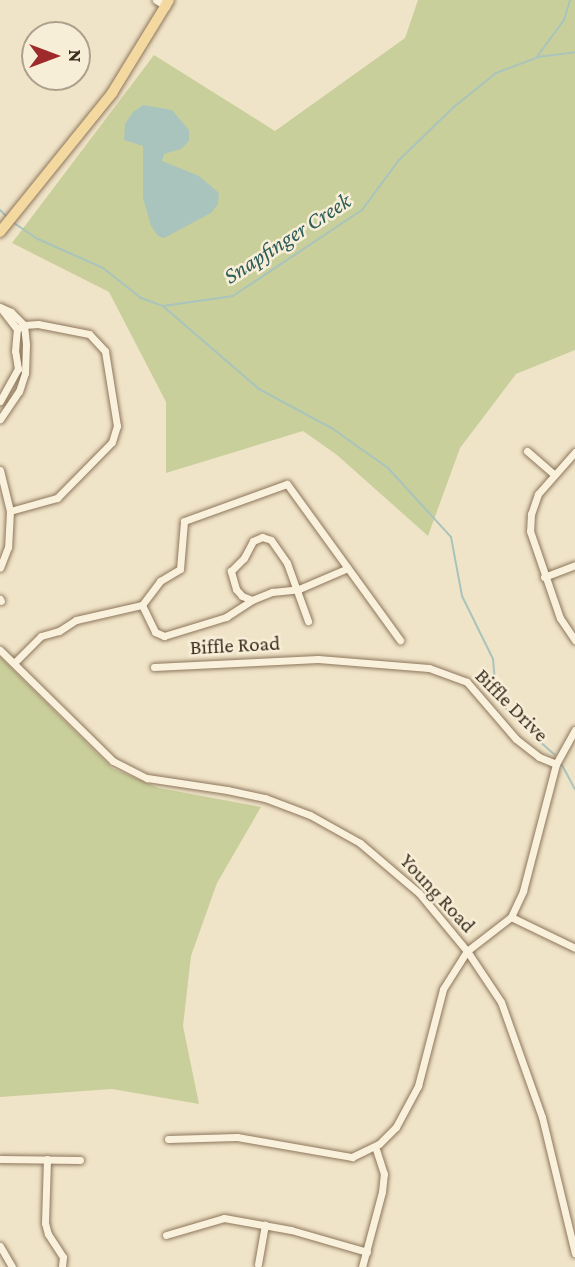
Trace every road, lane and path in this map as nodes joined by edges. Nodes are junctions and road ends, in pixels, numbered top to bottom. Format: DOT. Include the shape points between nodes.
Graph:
graph roads {
  1 [pos="156,0"];
  2 [pos="168,3"];
  3 [pos="0,232"];
  4 [pos="20,327"];
  5 [pos="0,401"];
  6 [pos="0,419"];
  7 [pos="527,451"];
  8 [pos="575,452"];
  9 [pos="0,470"];
  10 [pos="553,474"];
  11 [pos="10,511"];
  12 [pos="575,565"];
  13 [pos="0,568"];
  14 [pos="348,568"];
  15 [pos="544,577"];
  16 [pos="299,589"];
  17 [pos="252,600"];
  18 [pos="142,606"];
  19 [pos="307,621"];
  20 [pos="400,640"];
  21 [pos="575,640"];
  22 [pos="0,650"];
  23 [pos="318,659"];
  24 [pos="14,663"];
  25 [pos="154,667"];
  26 [pos="575,730"];
  27 [pos="556,764"];
  28 [pos="511,917"];
  29 [pos="575,948"];
  30 [pos="467,951"];
  31 [pos="168,1139"];
  32 [pos="375,1147"];
  33 [pos="0,1158"];
  34 [pos="47,1159"];
  35 [pos="80,1160"];
  36 [pos="265,1225"];
  37 [pos="166,1235"];
  38 [pos="0,1246"];
  39 [pos="367,1252"];
  40 [pos="575,1253"];
  41 [pos="258,1264"];
  42 [pos="12,1267"];
  43 [pos="62,1267"];
  44 [pos="362,1267"];
  1 -- 2 [label="street"];
  2 -- 3 [label="main road" via="112,93"];
  4 -- 5 [label="street" via="18,374"];
  4 -- 6 [label="street" via="25,373"];
  4 -- 11 [label="street" via="38,324 89,334 105,351 117,426 112,442 57,498"];
  7 -- 10 [label="street"];
  8 -- 10 [label="street"];
  9 -- 11 [label="street"];
  10 -- 15 [label="street" via="538,494 531,514 530,531"];
  11 -- 13 [label="street" via="8,547"];
  12 -- 15 [label="street"];
  14 -- 16 [label="street"];
  14 -- 18 [label="street" via="287,484 184,521 180,569 160,581"];
  14 -- 20 [label="street"];
  15 -- 21 [label="street" via="560,618"];
  16 -- 17 [label="street"];
  16 -- 17 [label="street" via="288,563 271,540 262,537 253,541 231,571 236,589"];
  16 -- 19 [label="street"];
  17 -- 18 [label="street" via="226,617 164,636 156,632"];
  18 -- 24 [label="street" via="76,620 41,636"];
  22 -- 24 [label="street, Young Road"];
  23 -- 25 [label="street, Biffle Road"];
  23 -- 27 [label="street, Biffle Drive" via="429,667 459,677 516,740"];
  24 -- 30 [label="street, Young Road" via="96,748 129,771 166,783 265,799 310,815 360,843 419,893"];
  26 -- 27 [label="street, Biffle Drive"];
  27 -- 28 [label="street, Biffle Drive" via="523,891"];
  28 -- 29 [label="street"];
  28 -- 30 [label="street, Biffle Drive"];
  30 -- 32 [label="street" via="443,989 411,1101 396,1127"];
  30 -- 40 [label="street, Young Road" via="501,1002 525,1063"];
  31 -- 32 [label="street" via="237,1137 352,1157"];
  32 -- 39 [label="street" via="384,1174"];
  33 -- 34 [label="street"];
  34 -- 35 [label="street"];
  34 -- 43 [label="street" via="45,1223 64,1257"];
  36 -- 37 [label="street" via="224,1218"];
  36 -- 39 [label="street"];
  36 -- 41 [label="street"];
  38 -- 42 [label="street"];
  39 -- 44 [label="street"];
}
